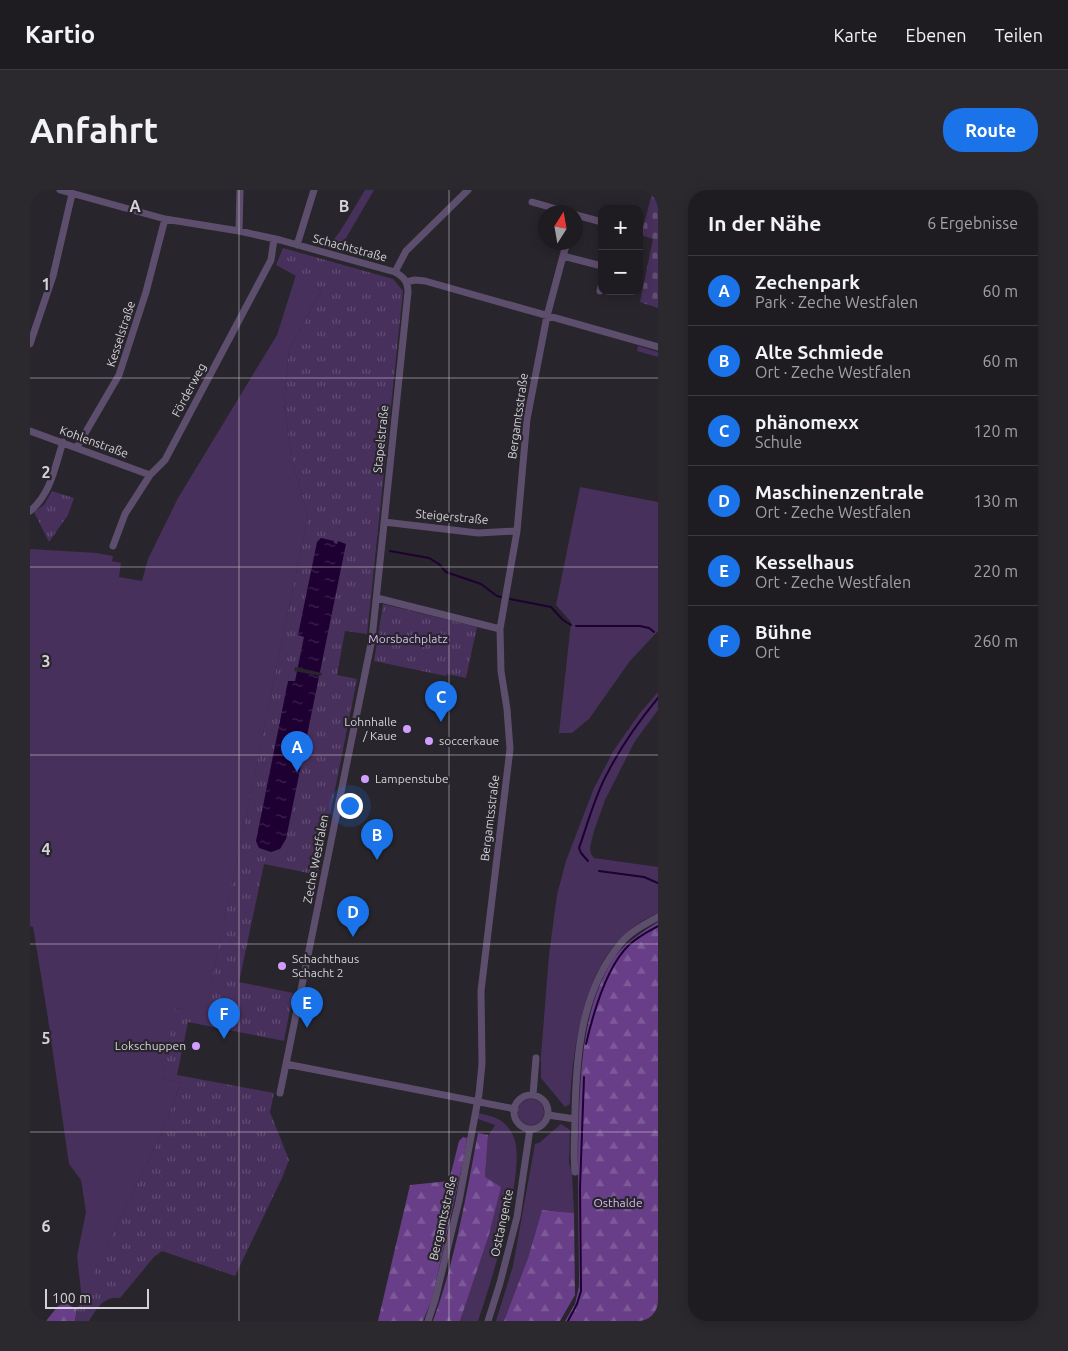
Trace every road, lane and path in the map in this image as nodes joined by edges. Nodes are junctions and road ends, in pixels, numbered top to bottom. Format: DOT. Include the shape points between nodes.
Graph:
graph roads {
  1 [pos="240,190"];
  2 [pos="314,190"];
  3 [pos="67,191"];
  4 [pos="464,192"];
  5 [pos="532,202"];
  6 [pos="543,205"];
  7 [pos="583,217"];
  8 [pos="164,219"];
  9 [pos="598,221"];
  10 [pos="239,231"];
  11 [pos="274,239"];
  12 [pos="297,245"];
  13 [pos="565,250"];
  14 [pos="563,256"];
  15 [pos="598,265"];
  16 [pos="395,272"];
  17 [pos="406,282"];
  18 [pos="548,316"];
  19 [pos="30,344"];
  20 [pos="658,348"];
  21 [pos="30,430"];
  22 [pos="64,442"];
  23 [pos="77,447"];
  24 [pos="150,475"];
  25 [pos="30,511"];
  26 [pos="384,522"];
  27 [pos="517,531"];
  28 [pos="113,546"];
  29 [pos="377,598"];
  30 [pos="500,629"];
  31 [pos="658,916"];
  32 [pos="536,1058"];
  33 [pos="286,1064"];
  34 [pos="280,1093"];
  35 [pos="533,1095"];
  36 [pos="478,1102"];
  37 [pos="515,1109"];
  38 [pos="548,1115"];
  39 [pos="575,1119"];
  40 [pos="530,1128"];
  41 [pos="575,1172"];
  42 [pos="428,1321"];
  43 [pos="488,1321"];
  1 -- 10 [label="street"];
  2 -- 12 [label="street"];
  3 -- 8 [label="street, Schachtstraße"];
  3 -- 19 [label="street" via="53,276"];
  4 -- 16 [label="street" via="406,251"];
  5 -- 6 [label="street"];
  7 -- 9 [label="street"];
  8 -- 10 [label="street, Schachtstraße"];
  8 -- 23 [label="street, Kesselstraße" via="146,292 119,375"];
  10 -- 11 [label="street, Schachtstraße"];
  11 -- 12 [label="street, Schachtstraße"];
  11 -- 24 [label="street, Förderweg" via="271,260 165,460"];
  12 -- 16 [label="street, Schachtstraße"];
  13 -- 14 [label="street, Bergamtsstraße"];
  14 -- 15 [label="street"];
  14 -- 18 [label="street, Bergamtsstraße"];
  16 -- 17 [label="street, Schachtstraße"];
  17 -- 18 [label="street" via="425,281"];
  17 -- 26 [label="street, Stapelstraße" via="408,292"];
  18 -- 20 [label="street"];
  18 -- 27 [label="street, Bergamtsstraße" via="527,419"];
  21 -- 22 [label="street, Kohlenstraße"];
  22 -- 23 [label="street, Kohlenstraße"];
  22 -- 25 [label="street" via="48,489"];
  23 -- 24 [label="street, Kohlenstraße"];
  24 -- 28 [label="street, Förderweg" via="125,514"];
  26 -- 27 [label="street, Steigerstraße" via="478,533"];
  26 -- 29 [label="street, Stapelstraße"];
  27 -- 30 [label="street, Bergamtsstraße"];
  29 -- 30 [label="street"];
  29 -- 33 [label="street, Zeche Westfalen" via="372,639"];
  30 -- 36 [label="street, Bergamtsstraße" via="510,749 481,991 482,1064"];
  31 -- 39 [label="street" via="622,942 610,957 594,990 577,1059"];
  32 -- 35 [label="street"];
  33 -- 34 [label="street, Zeche Westfalen"];
  33 -- 36 [label="street"];
  35 -- 37 [label="street" via="519,1100"];
  35 -- 38 [label="street" via="543,1100"];
  36 -- 37 [label="street"];
  36 -- 42 [label="street, Bergamtsstraße" via="445,1261"];
  37 -- 40 [label="street" via="516,1120"];
  38 -- 39 [label="street"];
  38 -- 40 [label="street" via="539,1127"];
  39 -- 41 [label="street"];
  40 -- 43 [label="street, Osttangente" via="517,1217"];
}
